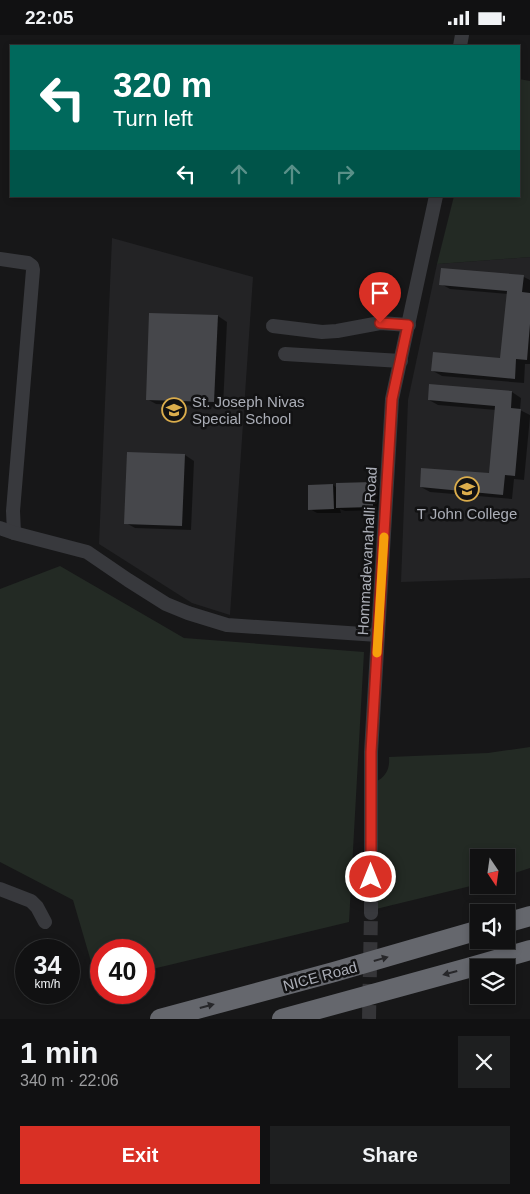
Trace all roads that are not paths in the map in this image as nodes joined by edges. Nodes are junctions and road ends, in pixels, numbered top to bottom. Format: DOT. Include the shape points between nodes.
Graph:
graph roads {
  1 [pos="436,197"];
  2 [pos="0,259"];
  3 [pos="408,325"];
  4 [pos="273,326"];
  5 [pos="285,354"];
  6 [pos="401,361"];
  7 [pos="0,527"];
  8 [pos="14,533"];
  9 [pos="378,635"];
  10 [pos="0,889"];
  11 [pos="371,913"];
  12 [pos="530,916"];
  13 [pos="515,920"];
  14 [pos="45,921"];
  15 [pos="470,934"];
  16 [pos="530,950"];
  17 [pos="160,1019"];
  18 [pos="282,1019"];
  1 -- 3 [label="street, Hommadevanahalli Road"];
  2 -- 8 [label="street" via="28,263 33,270 13,505"];
  3 -- 4 [label="street" via="380,323 322,332"];
  3 -- 6 [label="street, Hommadevanahalli Road"];
  5 -- 6 [label="street"];
  6 -- 9 [label="street, Hommadevanahalli Road" via="392,399"];
  7 -- 8 [label="street"];
  8 -- 9 [label="street" via="87,552 166,604 227,625"];
  9 -- 11 [label="street, Hommadevanahalli Road" via="371,752"];
  10 -- 14 [label="street" via="31,901"];
  12 -- 13 [label="highway"];
  17 -- 15 [label="highway, NICE Road, one-way"];
  16 -- 18 [label="highway, NICE Road, one-way"];
}
